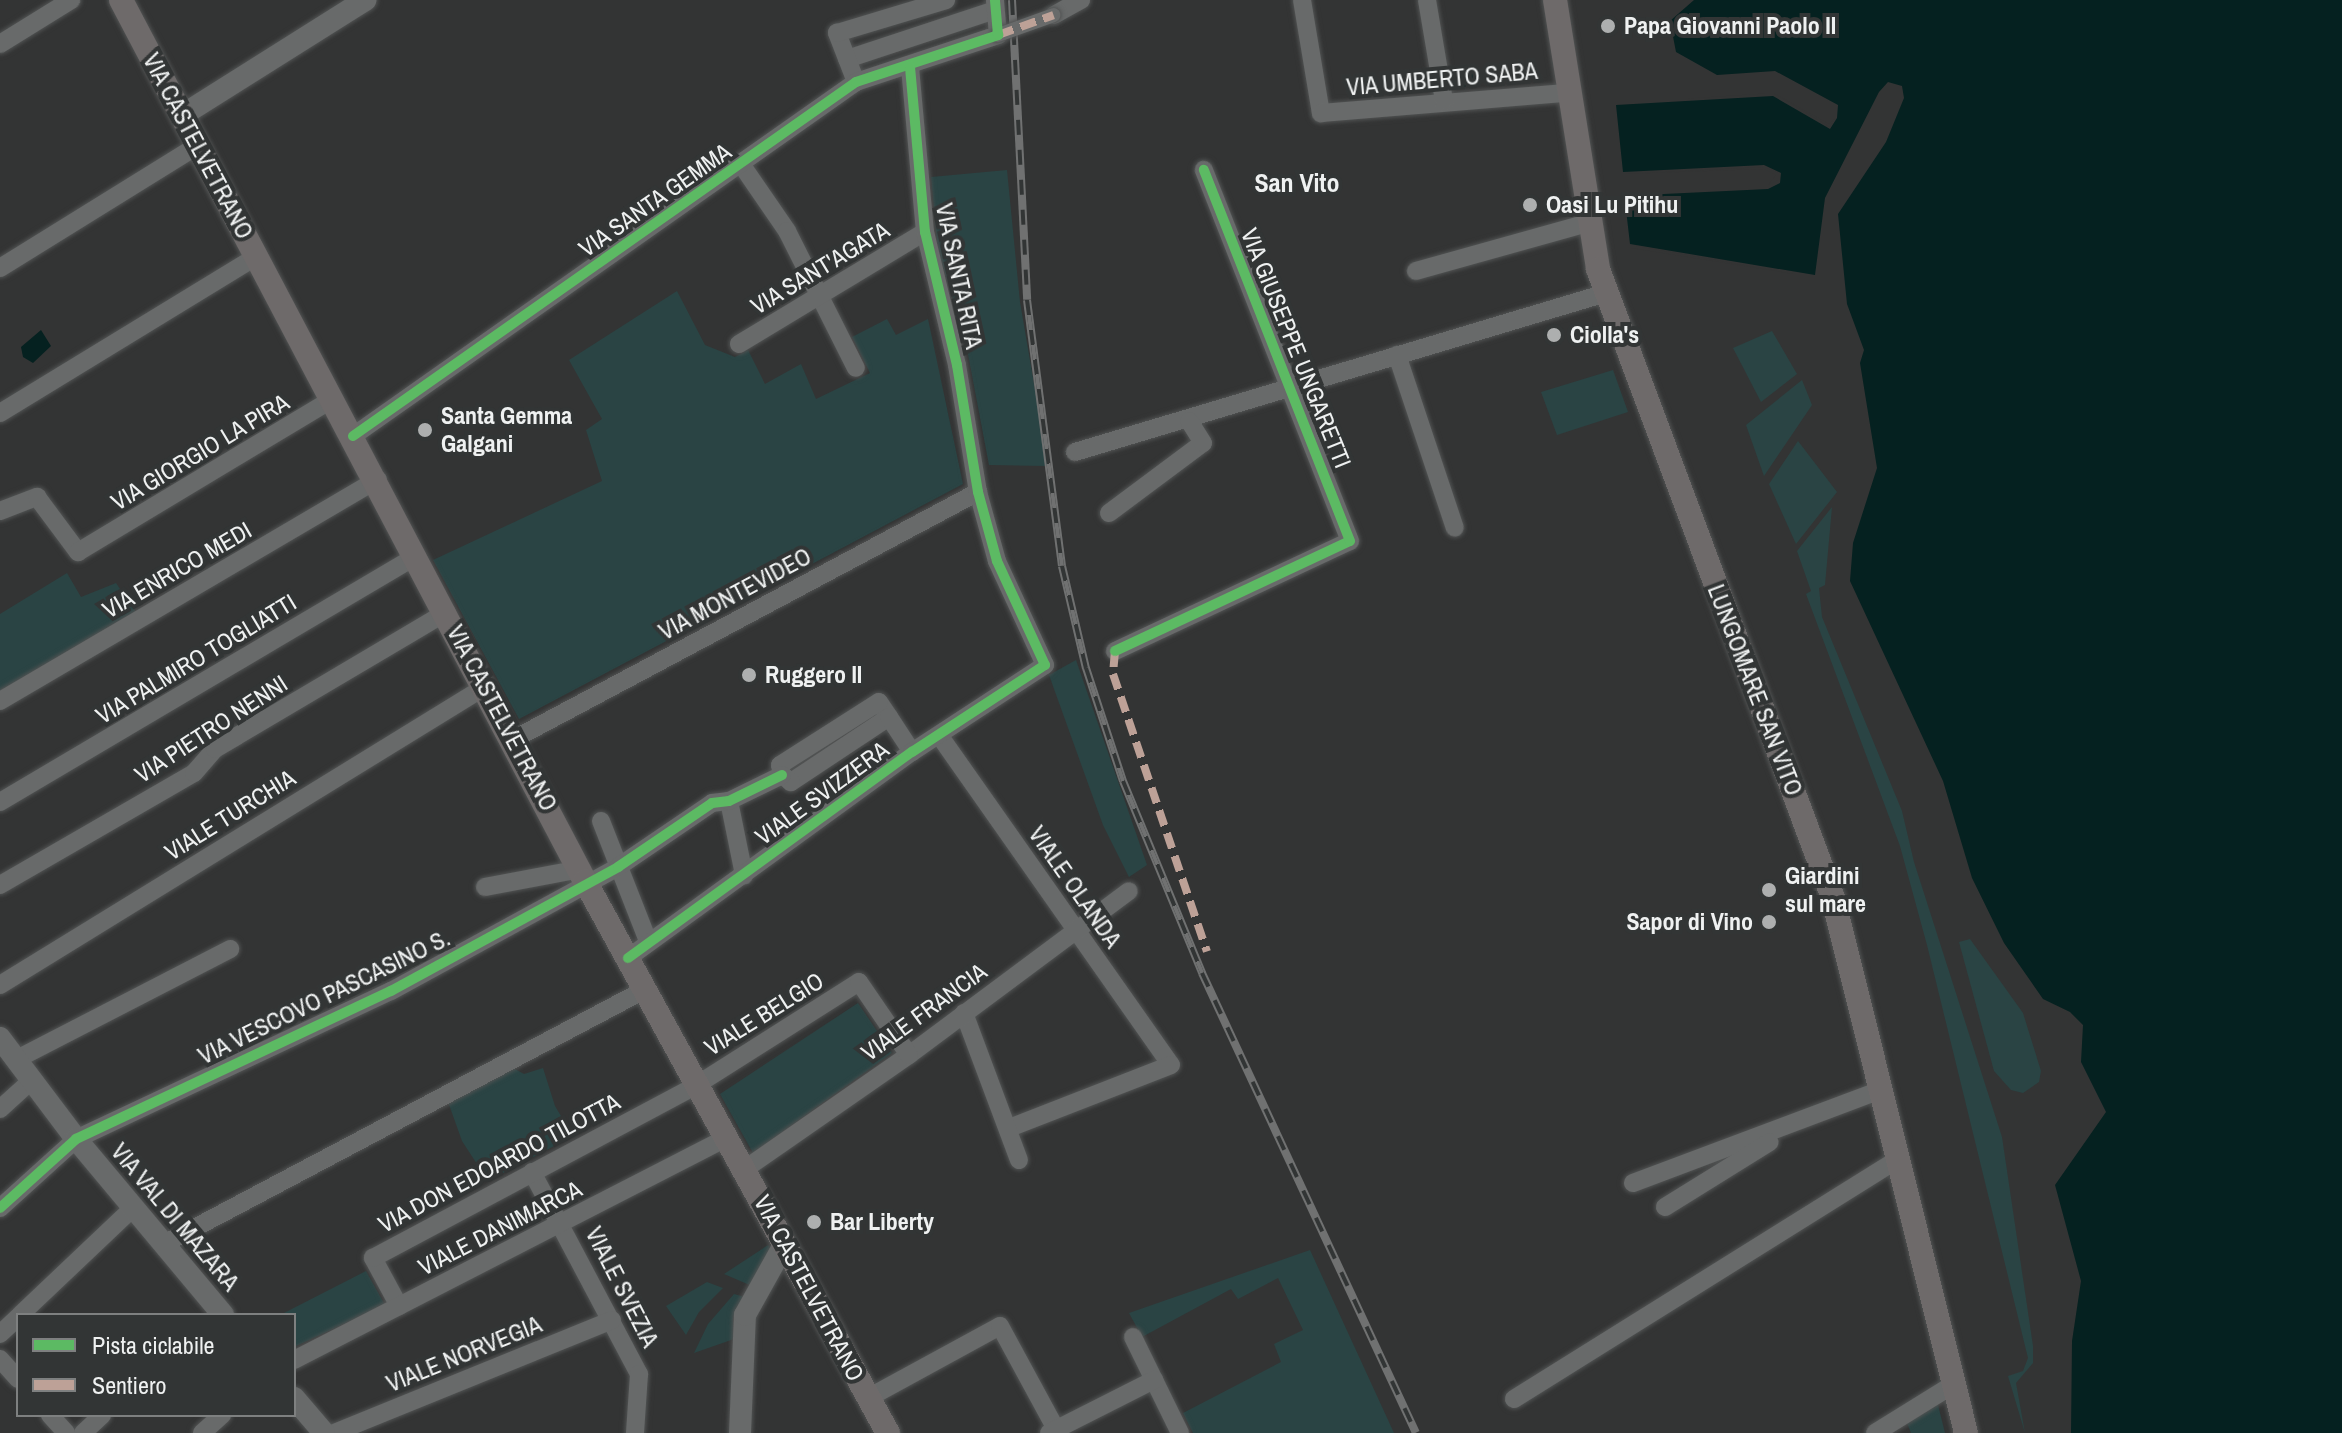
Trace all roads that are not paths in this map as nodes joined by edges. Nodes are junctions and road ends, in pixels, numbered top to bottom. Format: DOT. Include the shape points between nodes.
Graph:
graph roads {
  1 [pos="71,0"];
  2 [pos="121,0"];
  3 [pos="365,0"];
  4 [pos="946,0"];
  5 [pos="1081,0"];
  6 [pos="1302,0"];
  7 [pos="1427,0"];
  8 [pos="1555,0"];
  9 [pos="995,5"];
  10 [pos="1054,15"];
  11 [pos="998,35"];
  12 [pos="0,44"];
  13 [pos="847,59"];
  14 [pos="910,67"];
  15 [pos="856,82"];
  16 [pos="1566,93"];
  17 [pos="1444,101"];
  18 [pos="181,116"];
  19 [pos="197,146"];
  20 [pos="741,164"];
  21 [pos="1204,170"];
  22 [pos="1588,223"];
  23 [pos="925,232"];
  24 [pos="257,256"];
  25 [pos="0,268"];
  26 [pos="1416,271"];
  27 [pos="1606,293"];
  28 [pos="821,298"];
  29 [pos="739,344"];
  30 [pos="1397,355"];
  31 [pos="856,368"];
  32 [pos="1290,388"];
  33 [pos="333,399"];
  34 [pos="0,413"];
  35 [pos="1189,421"];
  36 [pos="353,436"];
  37 [pos="1075,452"];
  38 [pos="378,479"];
  39 [pos="978,492"];
  40 [pos="4,508"];
  41 [pos="1109,513"];
  42 [pos="1455,528"];
  43 [pos="416,556"];
  44 [pos="447,612"];
  45 [pos="1115,651"];
  46 [pos="1045,665"];
  47 [pos="486,686"];
  48 [pos="0,701"];
  49 [pos="939,735"];
  50 [pos="514,739"];
  51 [pos="912,752"];
  52 [pos="729,801"];
  53 [pos="0,802"];
  54 [pos="601,821"];
  55 [pos="618,867"];
  56 [pos="583,875"];
  57 [pos="744,875"];
  58 [pos="0,885"];
  59 [pos="485,887"];
  60 [pos="1129,891"];
  61 [pos="1076,930"];
  62 [pos="648,941"];
  63 [pos="230,949"];
  64 [pos="628,958"];
  65 [pos="0,985"];
  66 [pos="644,990"];
  67 [pos="964,1013"];
  68 [pos="0,1038"];
  69 [pos="909,1055"];
  70 [pos="17,1059"];
  71 [pos="32,1080"];
  72 [pos="695,1086"];
  73 [pos="1878,1091"];
  74 [pos="0,1109"];
  75 [pos="1803,1121"];
  76 [pos="1009,1128"];
  77 [pos="727,1137"];
  78 [pos="76,1139"];
  79 [pos="1019,1160"];
  80 [pos="1895,1161"];
  81 [pos="745,1169"];
  82 [pos="532,1172"];
  83 [pos="1633,1183"];
  84 [pos="134,1207"];
  85 [pos="1665,1207"];
  86 [pos="0,1208"];
  87 [pos="563,1224"];
  88 [pos="166,1243"];
  89 [pos="784,1245"];
  90 [pos="399,1306"];
  91 [pos="22,1313"];
  92 [pos="217,1313"];
  93 [pos="16,1319"];
  94 [pos="612,1320"];
  95 [pos="0,1334"];
  96 [pos="1133,1337"];
  97 [pos="0,1359"];
  98 [pos="296,1359"];
  99 [pos="16,1377"];
  100 [pos="1154,1380"];
  101 [pos="1954,1384"];
  102 [pos="868,1398"];
  103 [pos="1514,1399"];
  104 [pos="296,1400"];
  105 [pos="52,1417"];
  106 [pos="100,1417"];
  107 [pos="220,1417"];
  108 [pos="1055,1432"];
  109 [pos="66,1433"];
  110 [pos="83,1433"];
  111 [pos="202,1433"];
  112 [pos="324,1433"];
  113 [pos="334,1433"];
  114 [pos="635,1433"];
  115 [pos="740,1433"];
  116 [pos="888,1433"];
  117 [pos="1180,1433"];
  118 [pos="1875,1433"];
  119 [pos="1966,1433"];
  1 -- 12 [label="street"];
  2 -- 18 [label="main road, VIA CASTELVETRANO"];
  3 -- 18 [label="street"];
  4 -- 13 [label="street" via="837,33"];
  5 -- 10 [label="street"];
  6 -- 17 [label="street, VIA UMBERTO SABA" via="1321,113"];
  7 -- 17 [label="street"];
  8 -- 16 [label="main road, LUNGOMARE SAN VITO"];
  9 -- 11 [label="street"];
  9 -- 13 [label="street"];
  10 -- 11 [label="street, bridge"];
  11 -- 14 [label="street, VIA SANTA GEMMA"];
  13 -- 15 [label="street"];
  14 -- 15 [label="street, VIA SANTA GEMMA"];
  14 -- 23 [label="street, VIA SANTA RITA"];
  15 -- 20 [label="street, VIA SANTA GEMMA"];
  16 -- 17 [label="street, VIA UMBERTO SABA"];
  16 -- 22 [label="main road, LUNGOMARE SAN VITO"];
  18 -- 19 [label="main road, VIA CASTELVETRANO"];
  19 -- 24 [label="main road, VIA CASTELVETRANO"];
  19 -- 25 [label="street"];
  20 -- 28 [label="street" via="787,231"];
  20 -- 36 [label="street, VIA SANTA GEMMA"];
  21 -- 32 [label="street, VIA GIUSEPPE UNGARETTI"];
  22 -- 26 [label="street"];
  22 -- 27 [label="main road, LUNGOMARE SAN VITO"];
  23 -- 28 [label="street, VIA SANT'AGATA"];
  23 -- 39 [label="street, VIA SANTA RITA" via="957,365"];
  24 -- 33 [label="main road, VIA CASTELVETRANO"];
  24 -- 34 [label="street"];
  27 -- 30 [label="street"];
  27 -- 73 [label="main road, LUNGOMARE SAN VITO" via="1833,898"];
  28 -- 29 [label="street, VIA SANT'AGATA"];
  28 -- 31 [label="street"];
  30 -- 32 [label="street"];
  30 -- 42 [label="street"];
  32 -- 35 [label="street"];
  32 -- 45 [label="street, VIA GIUSEPPE UNGARETTI" via="1350,541"];
  33 -- 36 [label="main road, VIA CASTELVETRANO"];
  33 -- 40 [label="street, VIA GIORGIO LA PIRA" via="78,552 37,497"];
  35 -- 37 [label="street"];
  35 -- 41 [label="street" via="1203,443"];
  36 -- 38 [label="main road, VIA CASTELVETRANO"];
  38 -- 43 [label="main road, VIA CASTELVETRANO"];
  38 -- 48 [label="street, VIA ENRICO MEDI"];
  39 -- 46 [label="street, VIA SANTA RITA" via="997,561"];
  39 -- 50 [label="street, VIA MONTEVIDEO"];
  43 -- 44 [label="main road, VIA CASTELVETRANO"];
  43 -- 53 [label="street, VIA PALMIRO TOGLIATTI"];
  44 -- 47 [label="main road, VIA CASTELVETRANO"];
  44 -- 58 [label="street, VIA PIETRO NENNI" via="215,749 194,773"];
  46 -- 49 [label="street, VIALE SVIZZERA"];
  47 -- 50 [label="main road, VIA CASTELVETRANO"];
  47 -- 65 [label="street, VIALE TURCHIA"];
  49 -- 51 [label="street, VIALE SVIZZERA"];
  49 -- 61 [label="street, VIALE OLANDA"];
  50 -- 56 [label="main road, VIA CASTELVETRANO"];
  51 -- 52 [label="street" via="889,717 791,782 782,775"];
  51 -- 57 [label="street, VIALE SVIZZERA"];
  52 -- 55 [label="street" via="712,803"];
  52 -- 57 [label="street"];
  54 -- 55 [label="street"];
  55 -- 56 [label="street"];
  55 -- 62 [label="street"];
  56 -- 59 [label="street"];
  56 -- 64 [label="main road, VIA CASTELVETRANO"];
  56 -- 78 [label="street, VIA VESCOVO PASCASINO S." via="391,991"];
  57 -- 62 [label="street, VIALE SVIZZERA"];
  60 -- 61 [label="street, VIALE FRANCIA"];
  61 -- 67 [label="street, VIALE FRANCIA"];
  61 -- 76 [label="street, VIALE OLANDA" via="1171,1065"];
  62 -- 64 [label="street, VIALE SVIZZERA"];
  63 -- 70 [label="street"];
  64 -- 66 [label="main road, VIA CASTELVETRANO"];
  66 -- 72 [label="main road, VIA CASTELVETRANO"];
  66 -- 88 [label="street"];
  67 -- 69 [label="street, VIALE FRANCIA"];
  67 -- 76 [label="street"];
  68 -- 70 [label="street, VIA VAL DI MAZARA"];
  69 -- 72 [label="street, VIALE BELGIO" via="859,982"];
  69 -- 81 [label="street, VIALE FRANCIA"];
  70 -- 71 [label="street, VIA VAL DI MAZARA"];
  71 -- 74 [label="street"];
  71 -- 78 [label="street, VIA VAL DI MAZARA"];
  72 -- 77 [label="main road, VIA CASTELVETRANO"];
  72 -- 82 [label="street, VIA DON EDOARDO TILOTTA"];
  73 -- 75 [label="street"];
  73 -- 80 [label="main road, LUNGOMARE SAN VITO"];
  75 -- 83 [label="street"];
  75 -- 85 [label="street"];
  76 -- 79 [label="street"];
  77 -- 81 [label="main road, VIA CASTELVETRANO"];
  77 -- 87 [label="street, VIALE DANIMARCA"];
  78 -- 84 [label="street, VIA VAL DI MAZARA"];
  78 -- 86 [label="street, VIA VESCOVO PASCASINO S."];
  80 -- 101 [label="main road, LUNGOMARE SAN VITO"];
  80 -- 103 [label="street"];
  81 -- 89 [label="main road, VIA CASTELVETRANO"];
  82 -- 87 [label="street, VIALE SVEZIA"];
  82 -- 90 [label="street, VIA DON EDOARDO TILOTTA" via="373,1258"];
  84 -- 88 [label="street, VIA VAL DI MAZARA"];
  84 -- 91 [label="street"];
  87 -- 90 [label="street, VIALE DANIMARCA"];
  87 -- 94 [label="street, VIALE SVEZIA"];
  88 -- 92 [label="street, VIA VAL DI MAZARA"];
  89 -- 102 [label="main road, VIA CASTELVETRANO"];
  89 -- 115 [label="street" via="745,1315"];
  90 -- 98 [label="street, VIALE DANIMARCA"];
  93 -- 95 [label="street"];
  94 -- 113 [label="street, VIALE NORVEGIA"];
  94 -- 114 [label="street, VIALE SVEZIA" via="639,1374"];
  96 -- 100 [label="street"];
  97 -- 99 [label="street"];
  100 -- 108 [label="street"];
  100 -- 117 [label="street"];
  101 -- 118 [label="street"];
  101 -- 119 [label="main road, LUNGOMARE SAN VITO"];
  102 -- 108 [label="street" via="1000,1326"];
  102 -- 116 [label="main road, VIA CASTELVETRANO"];
  104 -- 112 [label="street"];
  105 -- 109 [label="street"];
  106 -- 110 [label="street"];
  107 -- 111 [label="street"];
}
